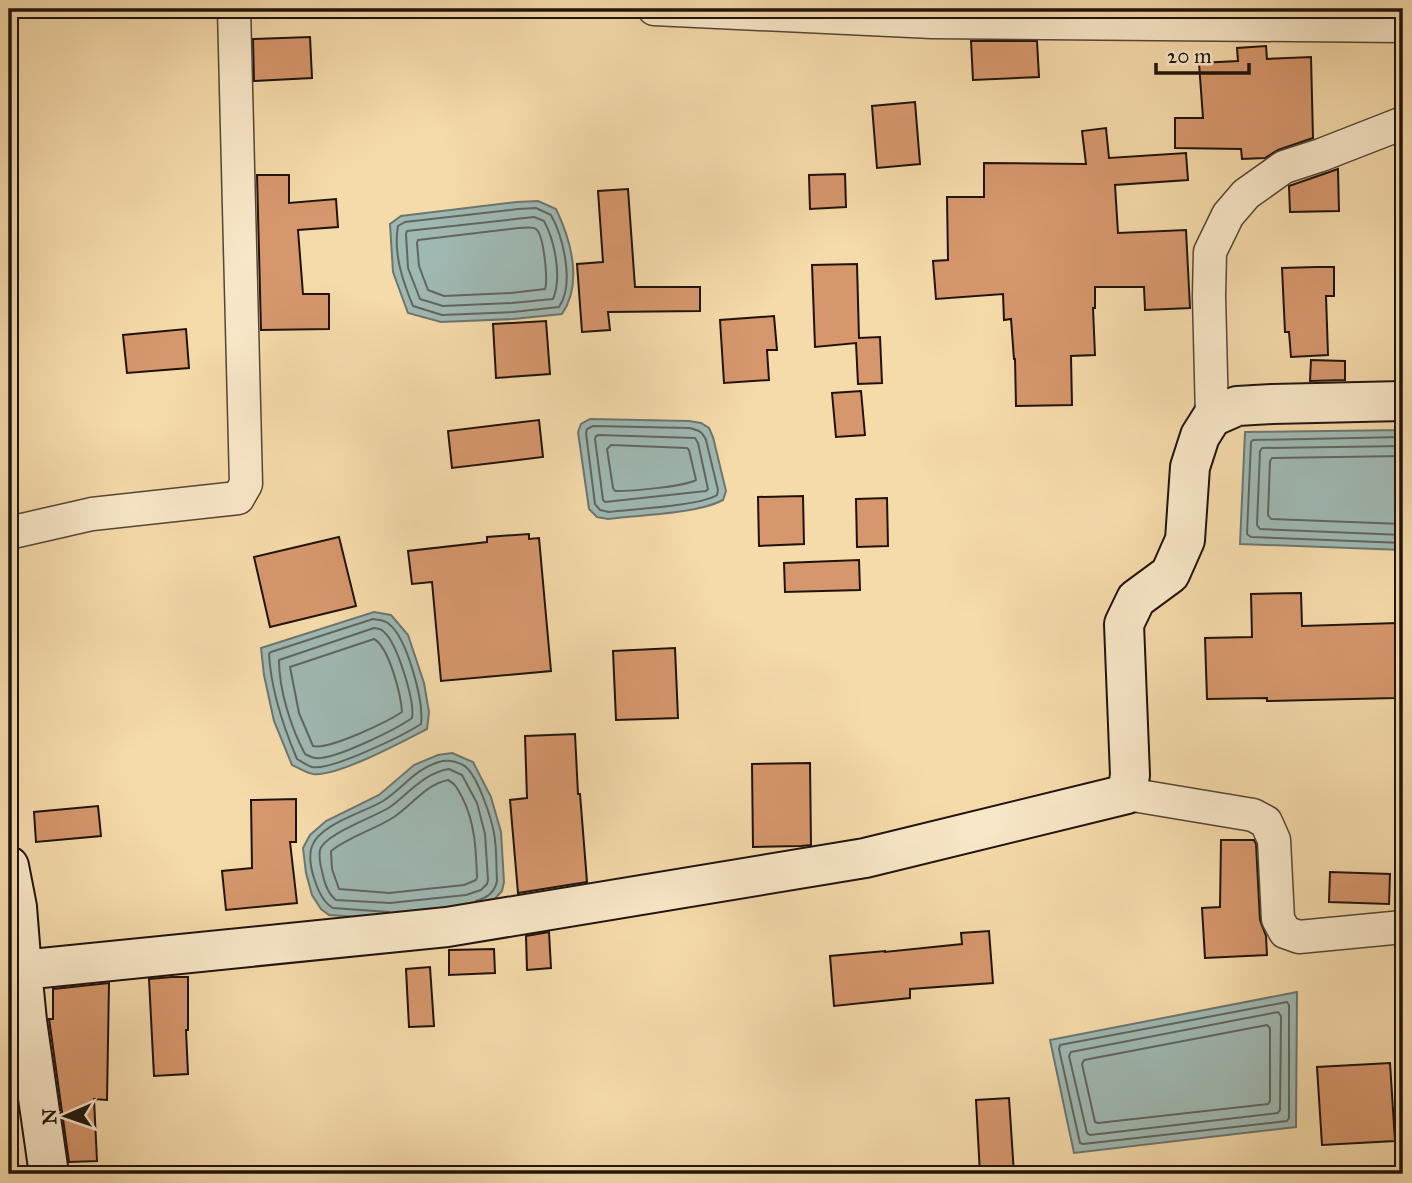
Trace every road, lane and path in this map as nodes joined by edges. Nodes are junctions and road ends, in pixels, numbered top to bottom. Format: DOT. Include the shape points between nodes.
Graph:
graph roads {
  1 [pos="234,9"];
  2 [pos="654,9"];
  3 [pos="1403,26"];
  4 [pos="1403,122"];
  5 [pos="1403,401"];
  6 [pos="1212,417"];
  7 [pos="9,533"];
  8 [pos="1127,794"];
  9 [pos="9,866"];
  10 [pos="1403,927"];
  11 [pos="22,970"];
  12 [pos="49,1174"];
  1 -- 7 [label="street" via="246,484 238,498 92,514"];
  2 -- 3 [label="street" via="932,22"];
  4 -- 6 [label="street" via="1284,167 1246,194 1228,215 1210,251"];
  5 -- 6 [label="main road" via="1237,406"];
  6 -- 8 [label="main road" via="1190,467 1185,540 1170,574 1136,599 1125,624"];
  8 -- 10 [label="street" via="1252,815 1266,822 1274,840 1278,919 1285,932 1299,937"];
  8 -- 11 [label="main road" via="864,858 447,928"];
  9 -- 11 [label="main road"];
  11 -- 12 [label="main road"];
}
